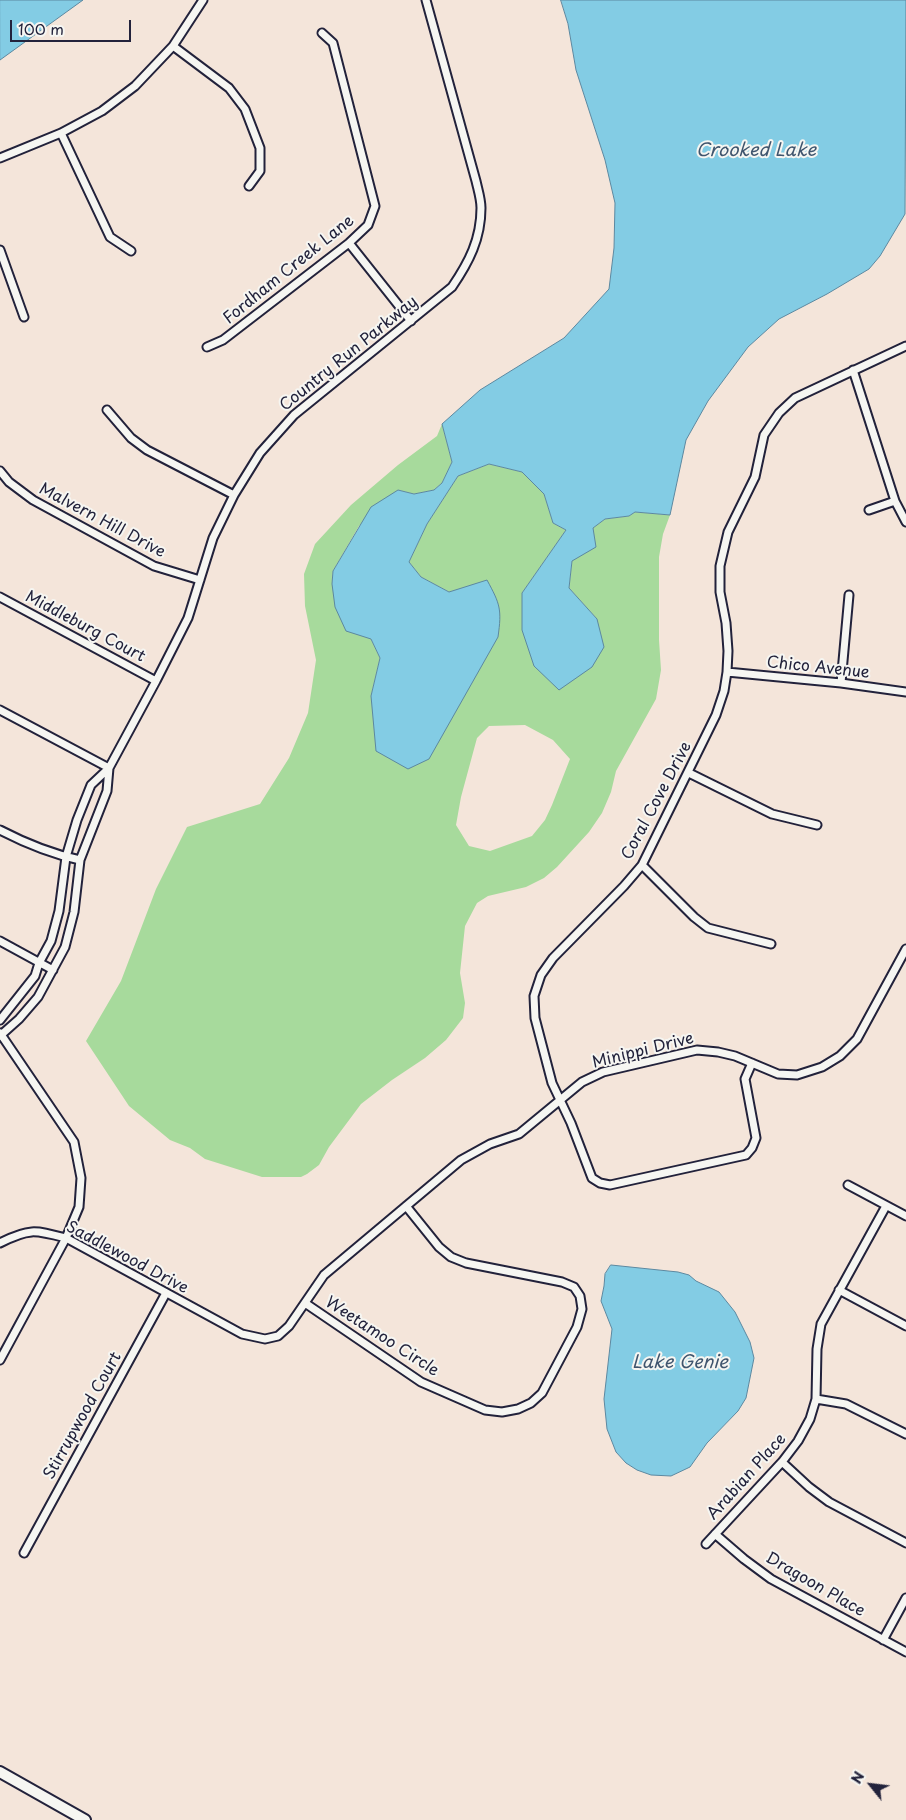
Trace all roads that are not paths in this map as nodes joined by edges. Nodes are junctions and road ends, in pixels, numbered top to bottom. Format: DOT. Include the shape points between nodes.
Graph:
graph roads {
  1 [pos="204,0"];
  2 [pos="426,0"];
  3 [pos="322,33"];
  4 [pos="173,46"];
  5 [pos="61,133"];
  6 [pos="0,158"];
  7 [pos="249,186"];
  8 [pos="349,243"];
  9 [pos="0,250"];
  10 [pos="131,250"];
  11 [pos="24,317"];
  12 [pos="411,321"];
  13 [pos="906,346"];
  14 [pos="207,347"];
  15 [pos="853,370"];
  16 [pos="107,410"];
  17 [pos="0,470"];
  18 [pos="234,495"];
  19 [pos="895,502"];
  20 [pos="870,510"];
  21 [pos="906,522"];
  22 [pos="200,580"];
  23 [pos="849,595"];
  24 [pos="0,597"];
  25 [pos="727,672"];
  26 [pos="156,681"];
  27 [pos="841,683"];
  28 [pos="906,692"];
  29 [pos="0,710"];
  30 [pos="109,768"];
  31 [pos="689,773"];
  32 [pos="817,825"];
  33 [pos="0,830"];
  34 [pos="66,857"];
  35 [pos="80,860"];
  36 [pos="642,865"];
  37 [pos="0,941"];
  38 [pos="771,944"];
  39 [pos="906,949"];
  40 [pos="39,963"];
  41 [pos="53,970"];
  42 [pos="0,1020"];
  43 [pos="0,1035"];
  44 [pos="752,1063"];
  45 [pos="559,1100"];
  46 [pos="848,1185"];
  47 [pos="406,1206"];
  48 [pos="886,1206"];
  49 [pos="906,1216"];
  50 [pos="66,1238"];
  51 [pos="0,1243"];
  52 [pos="839,1290"];
  53 [pos="166,1293"];
  54 [pos="305,1303"];
  55 [pos="210,1318"];
  56 [pos="906,1326"];
  57 [pos="0,1360"];
  58 [pos="816,1399"];
  59 [pos="906,1434"];
  60 [pos="782,1462"];
  61 [pos="715,1534"];
  62 [pos="906,1543"];
  63 [pos="706,1544"];
  64 [pos="24,1553"];
  65 [pos="906,1598"];
  66 [pos="883,1640"];
  67 [pos="906,1652"];
  68 [pos="0,1772"];
  69 [pos="85,1820"];
  1 -- 4 [label="street"];
  2 -- 12 [label="street, Country Run Parkway" via="481,208 477,239 468,264 452,287"];
  3 -- 8 [label="street, Fordham Creek Lane" via="333,43 375,206 368,224"];
  4 -- 5 [label="street" via="135,86 102,111"];
  4 -- 7 [label="street" via="229,88 245,109 260,148 260,171"];
  5 -- 6 [label="street"];
  5 -- 10 [label="street" via="110,237"];
  8 -- 12 [label="street"];
  8 -- 14 [label="street, Fordham Creek Lane" via="223,340"];
  9 -- 11 [label="street"];
  12 -- 18 [label="street, Country Run Parkway" via="294,415 260,453"];
  13 -- 15 [label="street, Coral Cove Drive"];
  15 -- 19 [label="street"];
  15 -- 25 [label="street, Coral Cove Drive" via="796,398 779,413 764,435 755,477 728,532 720,566"];
  16 -- 18 [label="street" via="131,438 147,450"];
  17 -- 22 [label="street, Malvern Hill Drive" via="9,482 33,500 146,562"];
  18 -- 22 [label="street, Country Run Parkway" via="213,538"];
  19 -- 20 [label="street"];
  19 -- 21 [label="street"];
  22 -- 26 [label="street, Country Run Parkway" via="188,618"];
  23 -- 27 [label="street"];
  24 -- 26 [label="street, Middleburg Court"];
  25 -- 27 [label="street, Chico Avenue"];
  25 -- 31 [label="street, Coral Cove Drive" via="716,715"];
  26 -- 30 [label="street, Country Run Parkway"];
  27 -- 28 [label="street, Chico Avenue"];
  29 -- 30 [label="street"];
  30 -- 34 [label="street, Country Run Parkway" via="91,785"];
  30 -- 35 [label="street, Country Run Parkway" via="107,791"];
  31 -- 32 [label="street" via="772,814"];
  31 -- 36 [label="street, Coral Cove Drive"];
  33 -- 34 [label="street"];
  34 -- 35 [label="street"];
  34 -- 40 [label="street, Country Run Parkway" via="53,934"];
  35 -- 41 [label="street, Country Run Parkway" via="74,912 65,947"];
  36 -- 38 [label="street" via="708,928"];
  36 -- 45 [label="street, Coral Cove Drive" via="553,958 541,975 534,996 535,1018"];
  37 -- 40 [label="street"];
  39 -- 44 [label="street, Minippi Drive" via="857,1039 840,1056 822,1067 796,1075 778,1074"];
  40 -- 41 [label="street"];
  40 -- 42 [label="street, Country Run Parkway" via="35,976"];
  41 -- 43 [label="street, Country Run Parkway" via="38,997"];
  43 -- 50 [label="street" via="74,1142 82,1178 79,1207"];
  44 -- 45 [label="street, Minippi Drive" via="718,1052 697,1050 603,1072 582,1082"];
  44 -- 45 [label="street, Coral Cove Drive" via="745,1079 756,1138 746,1155 610,1185 592,1178"];
  45 -- 47 [label="street, Minippi Drive" via="519,1134 490,1144 461,1160"];
  46 -- 48 [label="street"];
  47 -- 54 [label="street, Minippi Drive" via="324,1275"];
  47 -- 54 [label="street, Weetamoo Circle" via="451,1257 574,1287 580,1296 582,1309 577,1327 542,1392 518,1409 502,1412 485,1410 421,1382"];
  48 -- 49 [label="street"];
  48 -- 52 [label="street, Arabian Place"];
  50 -- 51 [label="street, Saddlewood Drive" via="40,1231 20,1233"];
  50 -- 53 [label="street, Saddlewood Drive"];
  50 -- 57 [label="street"];
  52 -- 56 [label="street"];
  52 -- 58 [label="street, Arabian Place" via="821,1324 818,1337"];
  53 -- 55 [label="street, Saddlewood Drive"];
  53 -- 64 [label="street, Stirrupwood Court"];
  54 -- 55 [label="street, Minippi Drive" via="278,1336 265,1339 242,1334"];
  58 -- 59 [label="street" via="846,1404"];
  58 -- 60 [label="street, Arabian Place" via="810,1419"];
  60 -- 61 [label="street, Arabian Place"];
  60 -- 62 [label="street" via="829,1502"];
  61 -- 63 [label="street, Arabian Place"];
  61 -- 66 [label="street, Dragoon Place" via="771,1579"];
  65 -- 66 [label="street"];
  66 -- 67 [label="street, Dragoon Place"];
  68 -- 69 [label="main road"];
}
